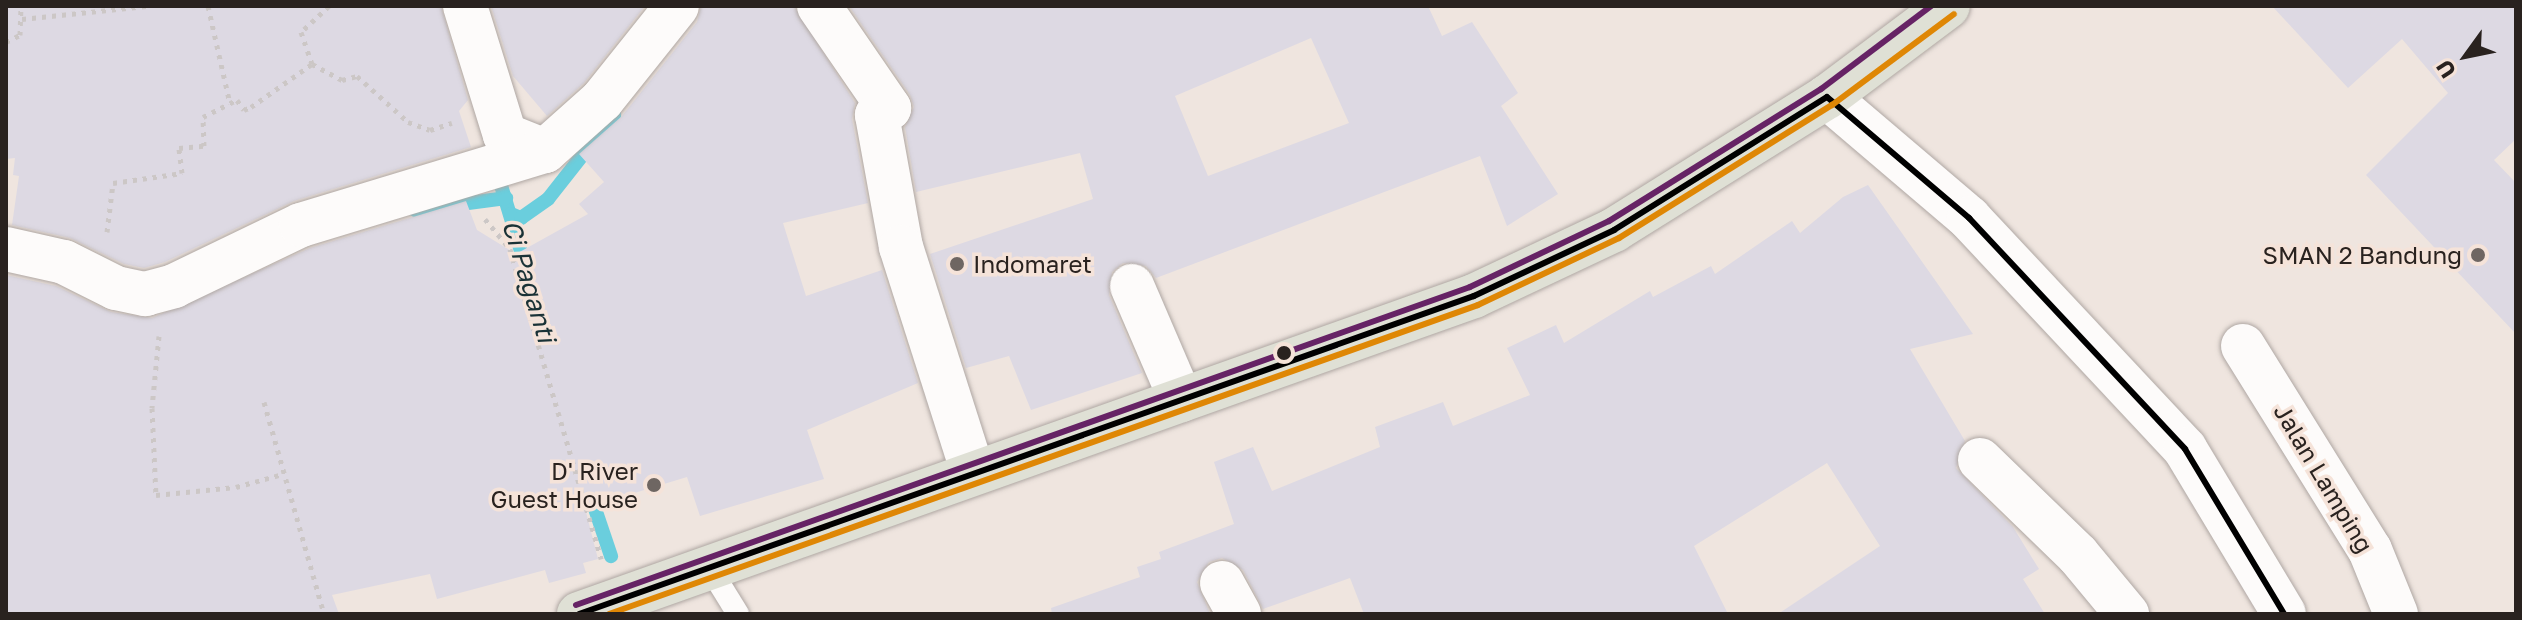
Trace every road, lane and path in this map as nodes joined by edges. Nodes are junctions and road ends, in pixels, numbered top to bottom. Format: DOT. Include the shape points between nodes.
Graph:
graph roads {
  1 [pos="21,6"];
  2 [pos="146,6"];
  3 [pos="208,6"];
  4 [pos="329,6"];
  5 [pos="465,6"];
  6 [pos="677,6"];
  7 [pos="819,6"];
  8 [pos="1948,6"];
  9 [pos="22,19"];
  10 [pos="6,42"];
  11 [pos="312,64"];
  12 [pos="1827,97"];
  13 [pos="230,104"];
  14 [pos="467,116"];
  15 [pos="511,162"];
  16 [pos="109,214"];
  17 [pos="484,217"];
  18 [pos="6,249"];
  19 [pos="1132,286"];
  20 [pos="159,322"];
  21 [pos="2243,346"];
  22 [pos="1181,400"];
  23 [pos="264,402"];
  24 [pos="1980,460"];
  25 [pos="973,473"];
  26 [pos="283,474"];
  27 [pos="709,567"];
  28 [pos="597,608"];
  29 [pos="324,614"];
  30 [pos="738,614"];
  31 [pos="2127,614"];
  32 [pos="2284,614"];
  33 [pos="2396,614"];
  1 -- 9 [label="path"];
  2 -- 9 [label="path"];
  3 -- 13 [label="path"];
  4 -- 11 [label="path" via="301,32"];
  5 -- 15 [label="street"];
  6 -- 15 [label="street" via="602,100"];
  7 -- 25 [label="street" via="889,108 877,115 901,247"];
  8 -- 12 [label="main road"];
  9 -- 10 [label="path" via="20,35"];
  11 -- 13 [label="path" via="251,107"];
  11 -- 14 [label="path" via="342,80 357,76 408,122 430,130"];
  12 -- 22 [label="main road" via="1600,237 1474,296"];
  12 -- 32 [label="street" via="1969,218 2185,449"];
  13 -- 16 [label="path" via="203,117 204,146 179,148 182,173 113,183"];
  15 -- 18 [label="street" via="301,225 174,286 145,294 116,288 64,262"];
  17 -- 28 [label="path" via="510,249"];
  19 -- 22 [label="street"];
  20 -- 26 [label="path" via="152,408 156,495 236,487"];
  21 -- 33 [label="street, Jalan Lamping" via="2370,550"];
  22 -- 25 [label="main road"];
  23 -- 26 [label="path"];
  24 -- 31 [label="street" via="2078,555"];
  25 -- 27 [label="main road"];
  26 -- 29 [label="path"];
  27 -- 28 [label="main road"];
  27 -- 30 [label="lane"];
}
